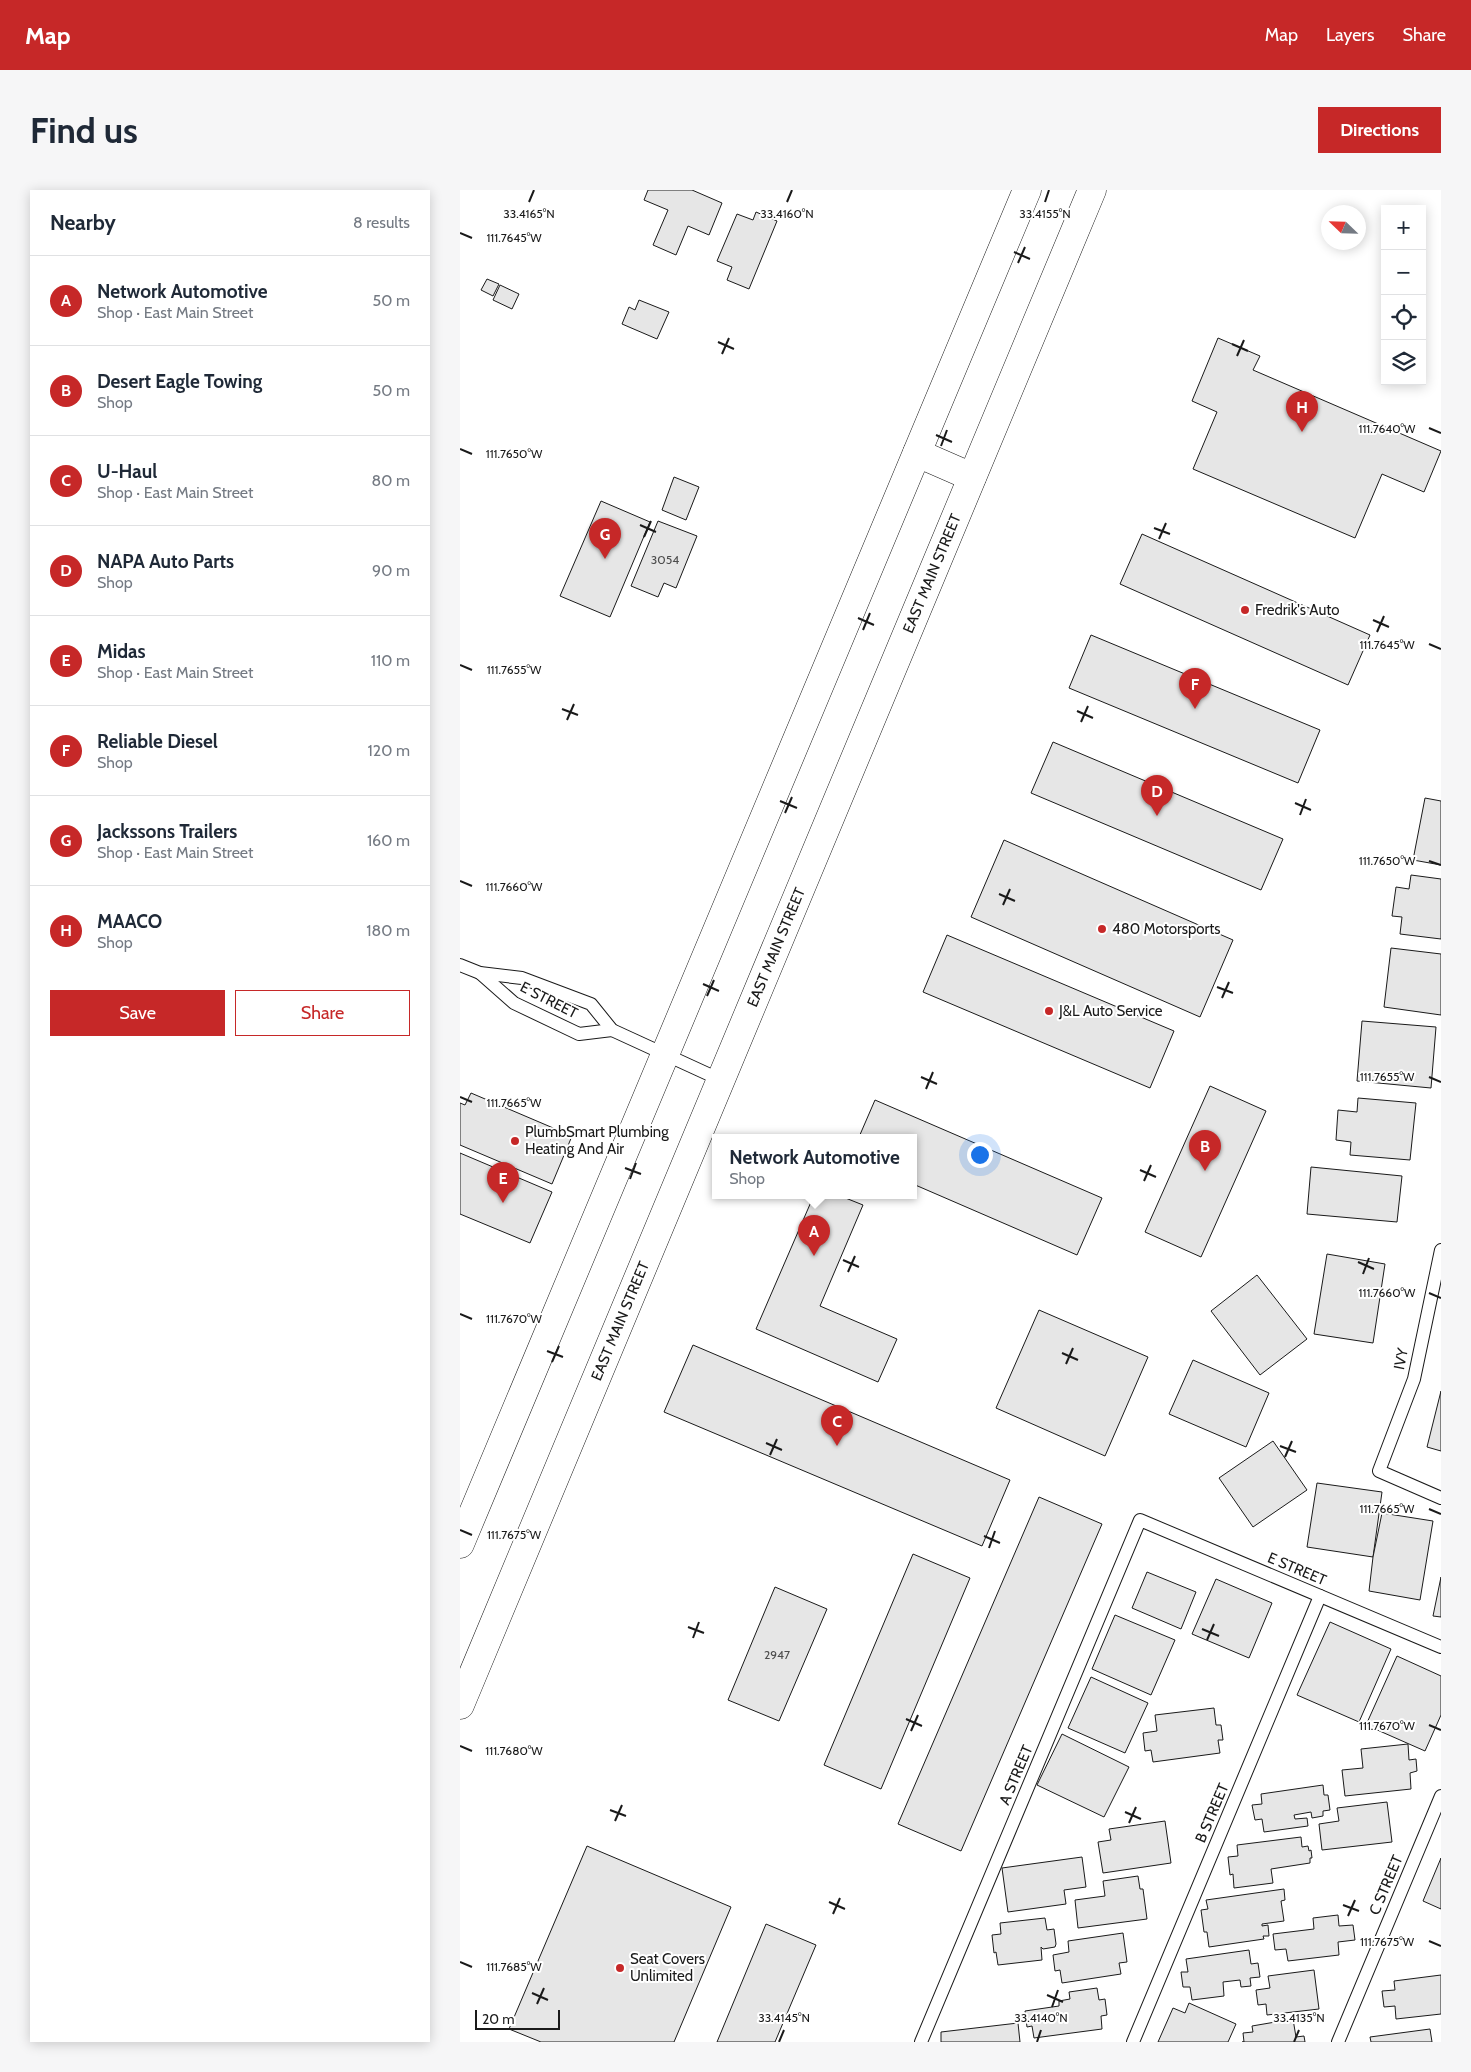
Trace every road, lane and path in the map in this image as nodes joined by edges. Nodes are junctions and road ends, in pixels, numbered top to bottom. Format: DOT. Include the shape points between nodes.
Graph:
graph roads {
  1 [pos="1027,190"];
  2 [pos="1092,190"];
  3 [pos="918,453"];
  4 [pos="972,477"];
  5 [pos="460,965"];
  6 [pos="480,973"];
  7 [pos="612,1030"];
  8 [pos="664,1055"];
  9 [pos="721,1080"];
  10 [pos="1441,1250"];
  11 [pos="1441,1498"];
  12 [pos="1140,1520"];
  13 [pos="460,1544"];
  14 [pos="1320,1596"];
  15 [pos="1441,1647"];
  16 [pos="460,1705"];
  17 [pos="1441,1796"];
  18 [pos="921,2042"];
  19 [pos="1133,2042"];
  20 [pos="1338,2042"];
  1 -- 3 [label="main road"];
  2 -- 4 [label="main road, EAST MAIN STREET"];
  3 -- 4 [label="main road"];
  3 -- 8 [label="main road"];
  4 -- 9 [label="main road, EAST MAIN STREET"];
  5 -- 6 [label="lane, E STREET"];
  6 -- 7 [label="lane, E STREET" via="522,978 592,1004"];
  6 -- 7 [label="lane, E STREET" via="514,1003 579,1034"];
  7 -- 8 [label="lane, E STREET"];
  8 -- 9 [label="lane, E STREET"];
  8 -- 13 [label="main road"];
  9 -- 16 [label="main road, EAST MAIN STREET"];
  10 -- 11 [label="lane, IVY" via="1414,1380 1379,1471"];
  12 -- 14 [label="lane, E STREET"];
  12 -- 18 [label="lane, A STREET"];
  14 -- 15 [label="lane, E STREET"];
  14 -- 19 [label="lane, B STREET"];
  17 -- 20 [label="lane, C STREET"];
}
